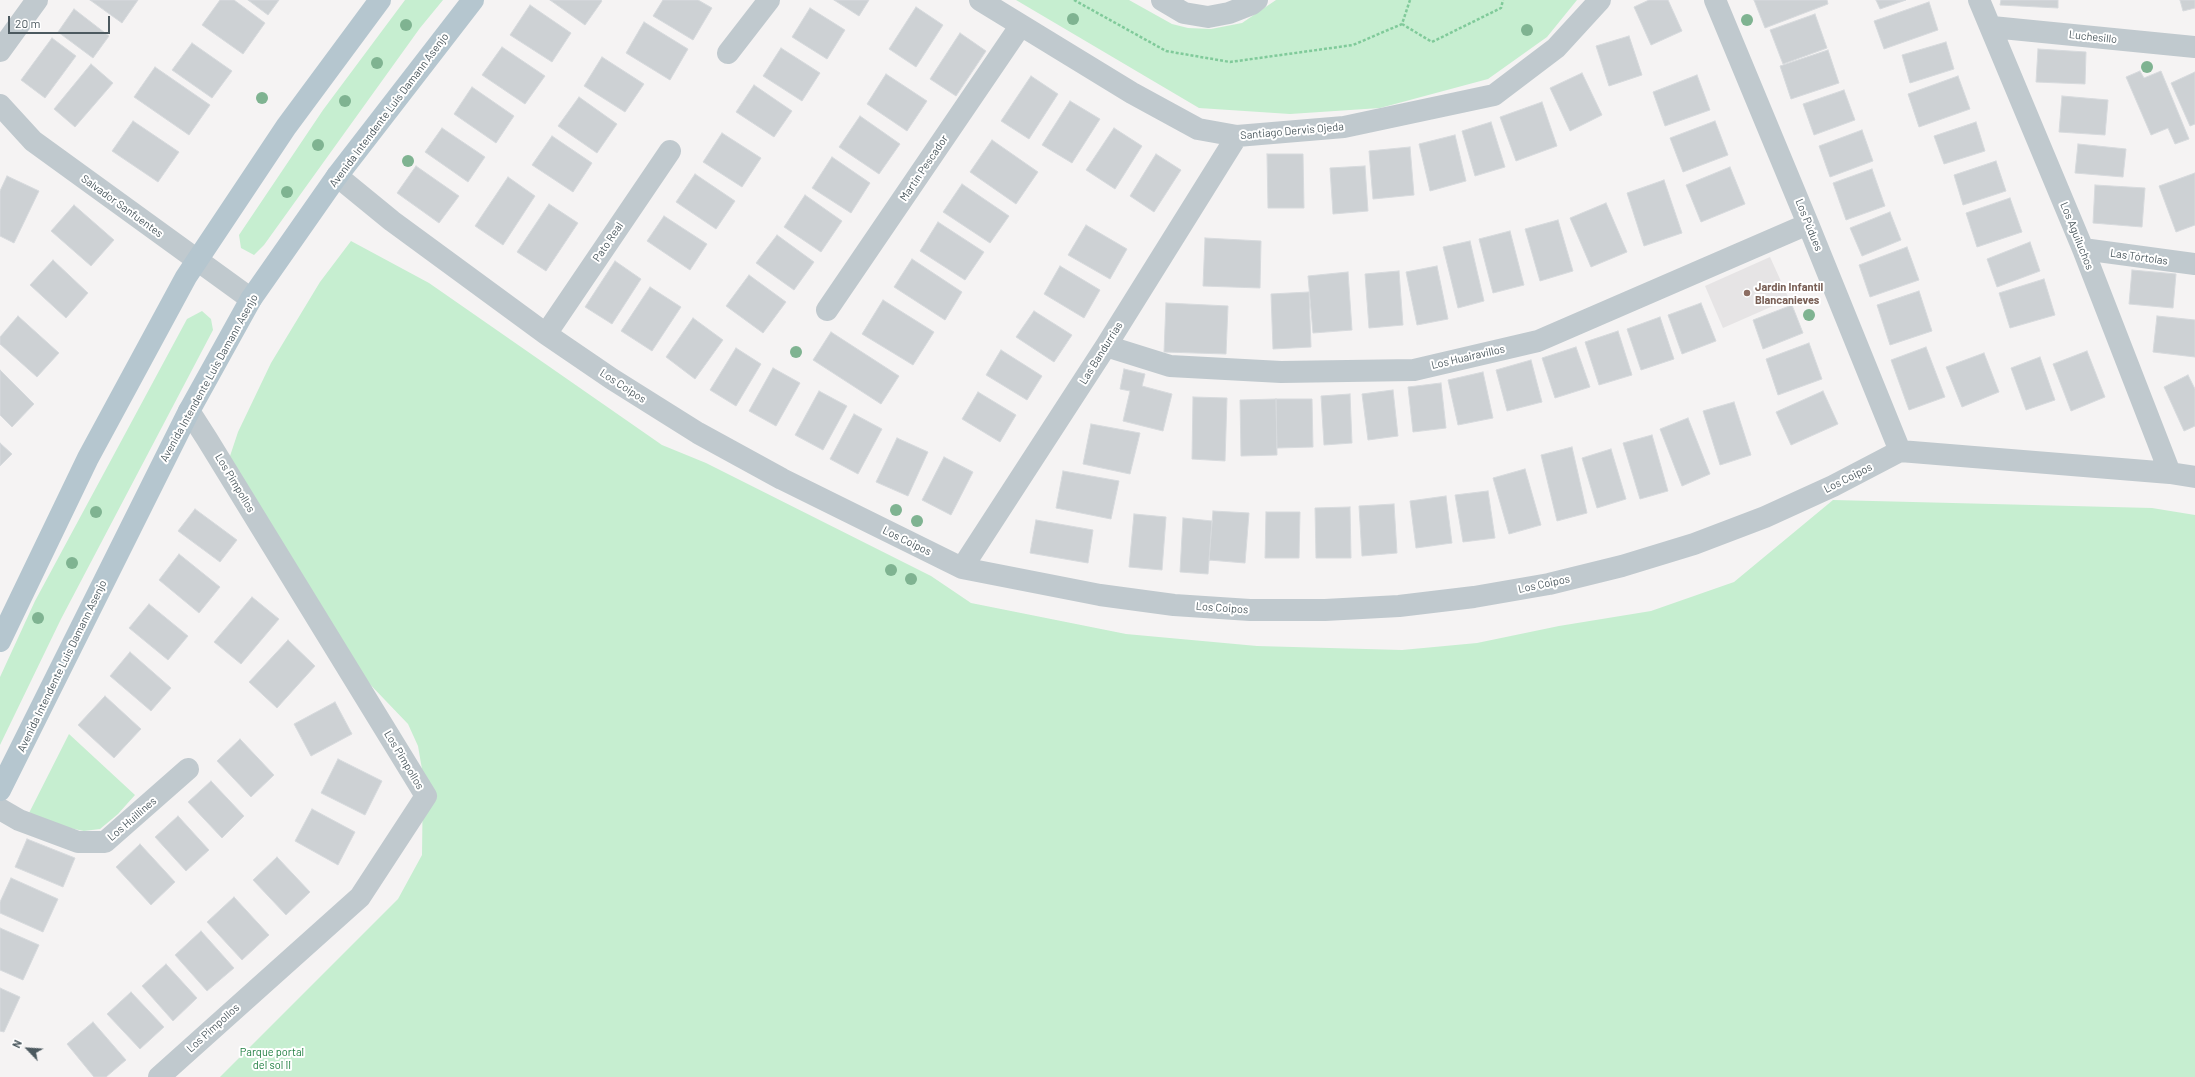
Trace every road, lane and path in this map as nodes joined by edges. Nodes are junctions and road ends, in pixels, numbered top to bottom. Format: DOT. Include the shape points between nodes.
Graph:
graph roads {
  1 [pos="37,0"];
  2 [pos="380,0"];
  3 [pos="473,0"];
  4 [pos="769,0"];
  5 [pos="980,0"];
  6 [pos="1162,0"];
  7 [pos="1257,0"];
  8 [pos="1410,0"];
  9 [pos="1503,0"];
  10 [pos="1600,0"];
  11 [pos="1715,0"];
  12 [pos="1979,0"];
  13 [pos="1021,25"];
  14 [pos="1992,27"];
  15 [pos="2195,47"];
  16 [pos="0,51"];
  17 [pos="728,53"];
  18 [pos="0,105"];
  19 [pos="1237,136"];
  20 [pos="670,150"];
  21 [pos="338,176"];
  22 [pos="1808,224"];
  23 [pos="2082,249"];
  24 [pos="197,260"];
  25 [pos="2195,264"];
  26 [pos="251,299"];
  27 [pos="827,310"];
  28 [pos="546,334"];
  29 [pos="1106,346"];
  30 [pos="189,411"];
  31 [pos="1900,451"];
  32 [pos="2170,473"];
  33 [pos="2195,477"];
  34 [pos="962,568"];
  35 [pos="0,641"];
  36 [pos="188,769"];
  37 [pos="0,790"];
  38 [pos="0,809"];
  39 [pos="159,1077"];
  1 -- 16 [label="street"];
  2 -- 24 [label="main road" via="286,127"];
  3 -- 21 [label="main road, Avenida Intendente Luis Damann Asenjo"];
  4 -- 17 [label="street"];
  5 -- 13 [label="street, Santiago Dervis Ojeda"];
  6 -- 7 [label="street" via="1184,13 1208,17 1229,13"];
  8 -- 9 [label="path" via="1402,24 1432,42 1501,8"];
  10 -- 19 [label="street, Santiago Dervis Ojeda" via="1556,48 1494,95 1344,127"];
  11 -- 22 [label="street, Los Púdues"];
  12 -- 14 [label="street, Los Aguiluchos"];
  13 -- 19 [label="street, Santiago Dervis Ojeda" via="1132,93 1198,129"];
  13 -- 27 [label="street, Martín Pescador"];
  14 -- 15 [label="street, Luchesillo"];
  14 -- 23 [label="street, Los Aguiluchos"];
  18 -- 24 [label="street, Salvador Sanfuentes" via="33,140"];
  19 -- 29 [label="street, Las Bandurrias"];
  20 -- 28 [label="street, Pato Real"];
  21 -- 26 [label="main road, Avenida Intendente Luis Damann Asenjo"];
  21 -- 28 [label="street, Los Coipos" via="392,221"];
  22 -- 29 [label="street, Los Huairavillos" via="1538,341 1414,370 1281,372 1170,366"];
  22 -- 31 [label="street, Los Púdues"];
  23 -- 25 [label="street, Las Tórtolas"];
  23 -- 32 [label="street, Los Aguiluchos"];
  24 -- 26 [label="street, Salvador Sanfuentes"];
  24 -- 35 [label="main road" via="88,458"];
  26 -- 30 [label="main road, Avenida Intendente Luis Damann Asenjo"];
  28 -- 34 [label="street, Los Coipos" via="698,433"];
  29 -- 34 [label="street, Las Bandurrias"];
  30 -- 37 [label="main road, Avenida Intendente Luis Damann Asenjo"];
  30 -- 39 [label="street, Los Pimpollos" via="426,796 360,897"];
  31 -- 32 [label="street"];
  31 -- 34 [label="street, Los Coipos" via="1834,486 1772,514 1694,544 1549,584 1474,597 1399,606 1332,610 1250,610 1174,605 1100,595"];
  32 -- 33 [label="street"];
  36 -- 38 [label="street, Los Huillines" via="105,842 78,842 19,820"];
}
